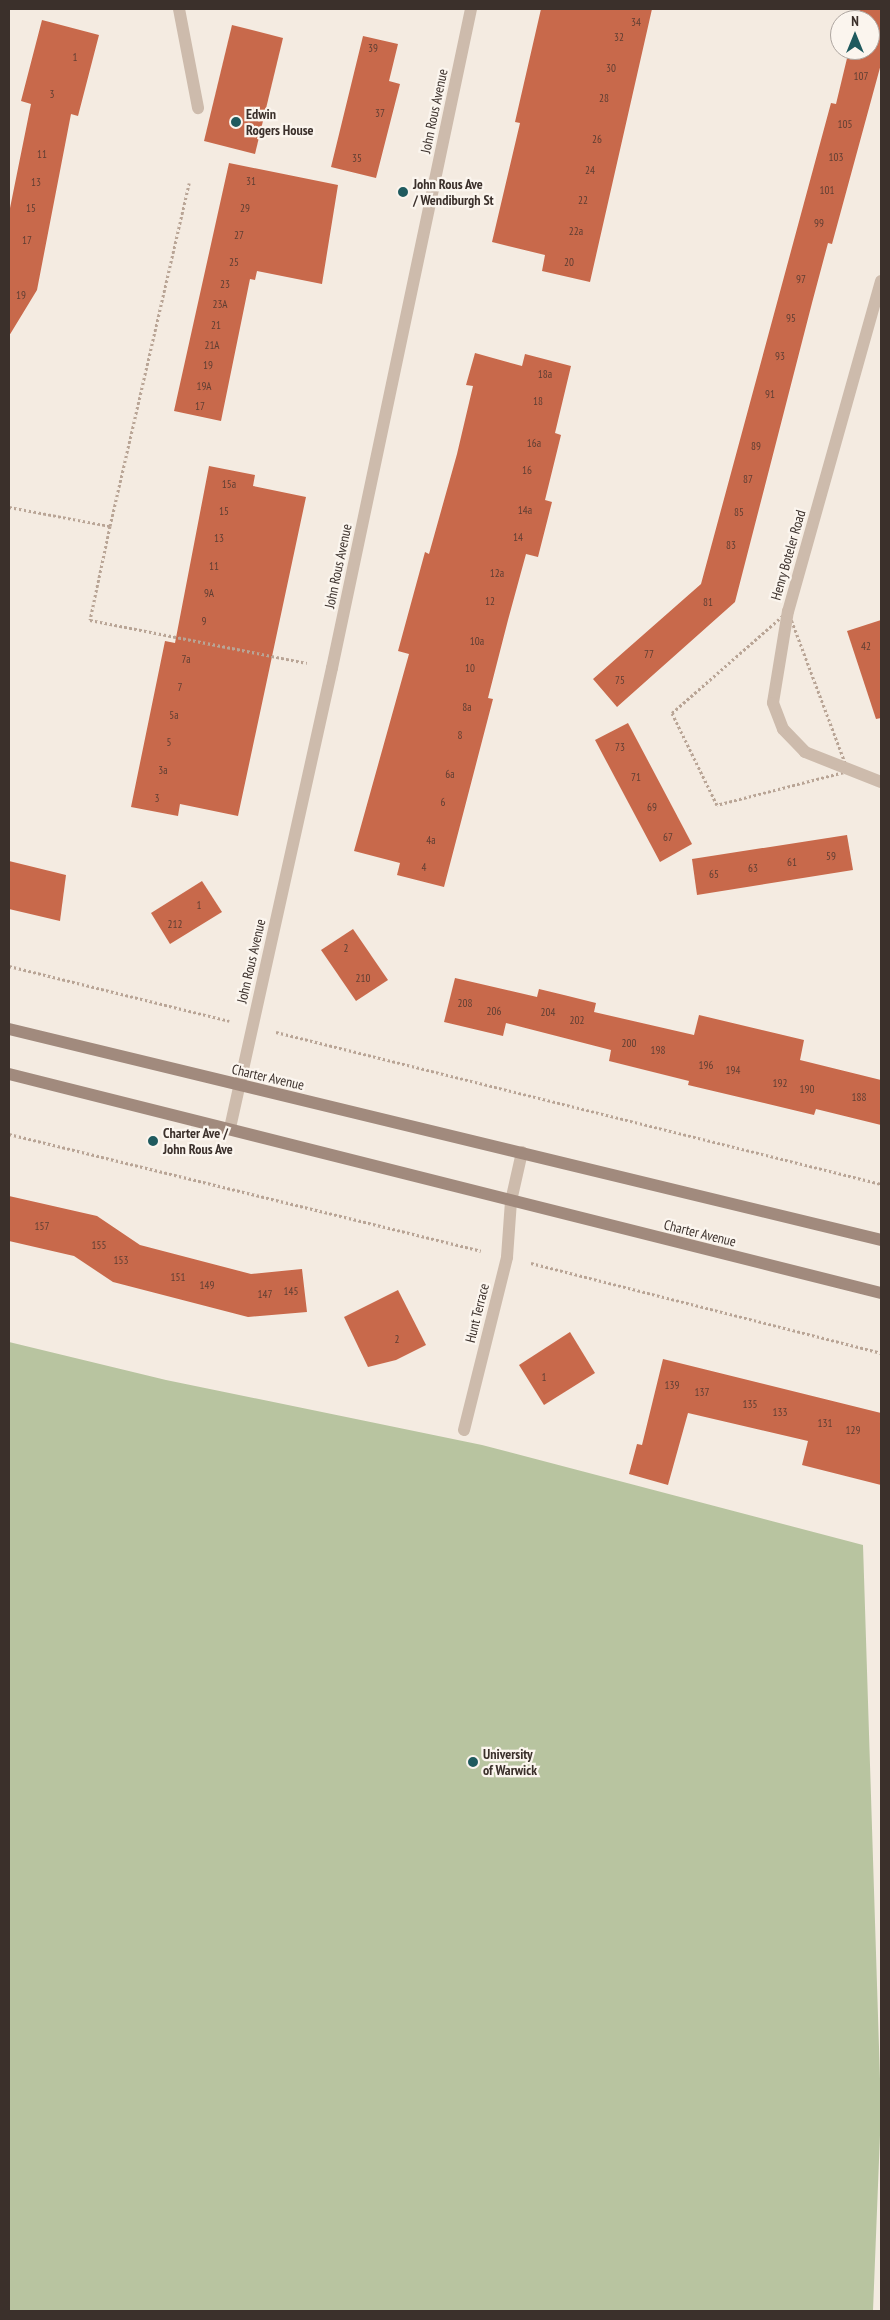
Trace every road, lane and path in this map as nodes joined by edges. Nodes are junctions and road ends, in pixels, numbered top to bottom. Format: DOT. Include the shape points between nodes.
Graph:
graph roads {
  1 [pos="179,9"];
  2 [pos="470,9"];
  3 [pos="198,108"];
  4 [pos="189,183"];
  5 [pos="881,281"];
  6 [pos="9,507"];
  7 [pos="110,526"];
  8 [pos="332,668"];
  9 [pos="881,782"];
  10 [pos="9,966"];
  11 [pos="252,1026"];
  12 [pos="9,1029"];
  13 [pos="9,1074"];
  14 [pos="239,1086"];
  15 [pos="230,1128"];
  16 [pos="9,1134"];
  17 [pos="522,1152"];
  18 [pos="881,1184"];
  19 [pos="511,1202"];
  20 [pos="881,1240"];
  21 [pos="507,1257"];
  22 [pos="881,1293"];
  23 [pos="881,1353"];
  24 [pos="464,1430"];
  1 -- 3 [label="street"];
  2 -- 8 [label="street, John Rous Avenue"];
  4 -- 7 [label="path"];
  5 -- 9 [label="street, Henry Boteler Road" via="788,611 772,703 783,729 805,752"];
  6 -- 7 [label="path"];
  7 -- 8 [label="path" via="90,620"];
  8 -- 11 [label="street, John Rous Avenue"];
  10 -- 11 [label="path"];
  11 -- 14 [label="street, John Rous Avenue"];
  11 -- 18 [label="path"];
  12 -- 14 [label="street, Charter Avenue"];
  13 -- 15 [label="street, Charter Avenue"];
  14 -- 15 [label="street, John Rous Avenue"];
  14 -- 17 [label="street, Charter Avenue"];
  15 -- 19 [label="street, Charter Avenue"];
  16 -- 21 [label="path"];
  17 -- 19 [label="street"];
  17 -- 20 [label="street, Charter Avenue"];
  19 -- 21 [label="street, Hunt Terrace"];
  19 -- 22 [label="street, Charter Avenue"];
  21 -- 23 [label="path"];
  21 -- 24 [label="street, Hunt Terrace"];
}
